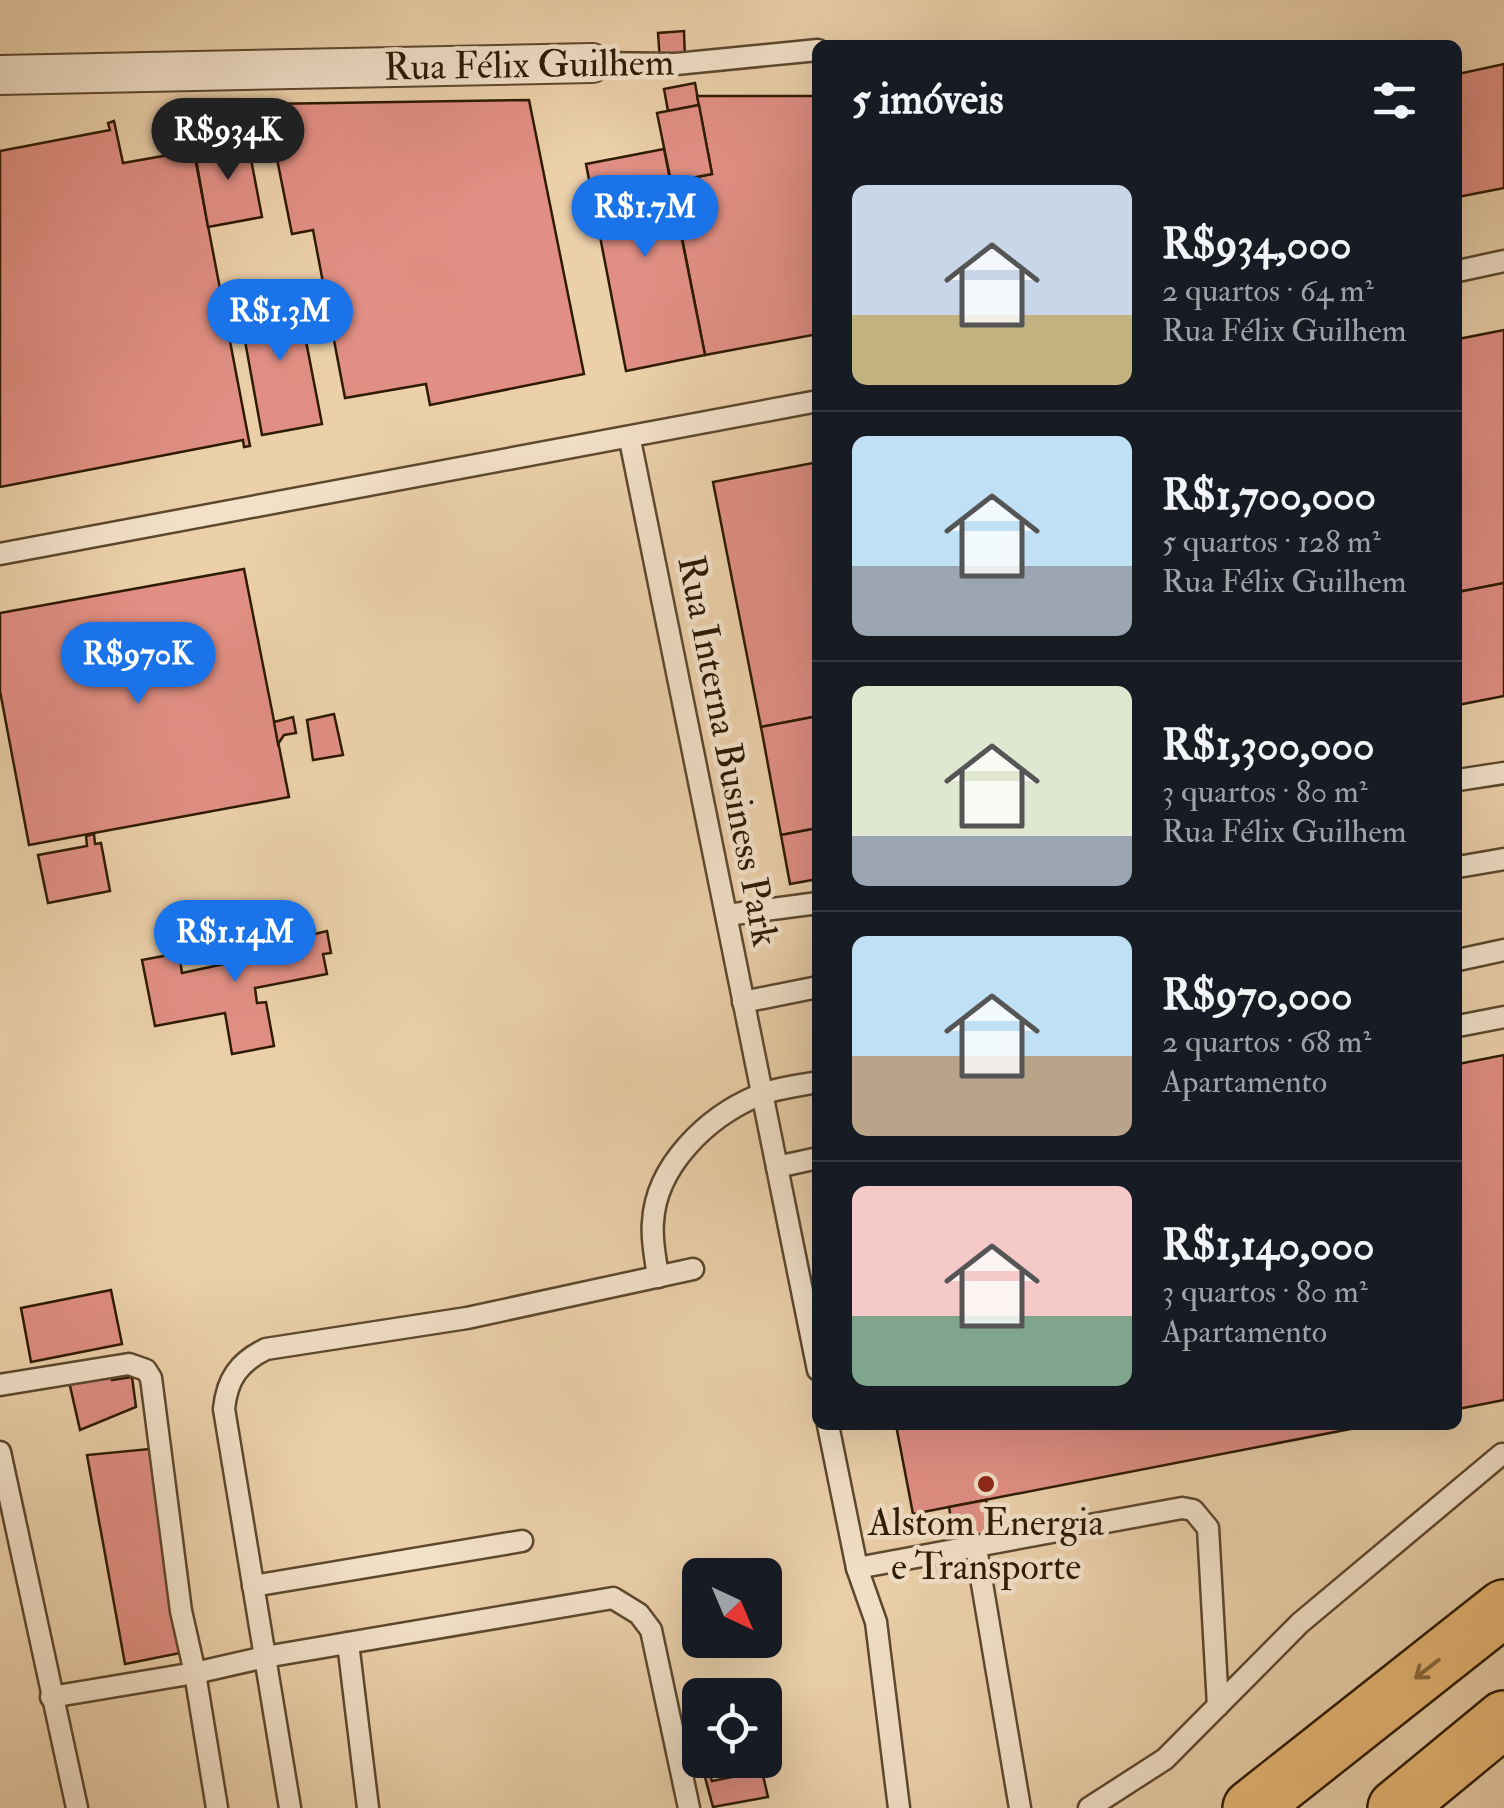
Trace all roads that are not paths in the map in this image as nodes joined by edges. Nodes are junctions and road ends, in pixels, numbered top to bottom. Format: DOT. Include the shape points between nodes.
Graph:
graph roads {
  1 [pos="812,51"];
  2 [pos="592,62"];
  3 [pos="0,75"];
  4 [pos="1504,261"];
  5 [pos="1462,269"];
  6 [pos="812,402"];
  7 [pos="630,440"];
  8 [pos="0,554"];
  9 [pos="1504,773"];
  10 [pos="1462,779"];
  11 [pos="1504,859"];
  12 [pos="1462,866"];
  13 [pos="812,904"];
  14 [pos="727,914"];
  15 [pos="1504,950"];
  16 [pos="1462,959"];
  17 [pos="812,988"];
  18 [pos="742,1002"];
  19 [pos="1504,1017"];
  20 [pos="1462,1025"];
  21 [pos="812,1083"];
  22 [pos="761,1094"];
  23 [pos="812,1159"];
  24 [pos="777,1166"];
  25 [pos="693,1269"];
  26 [pos="658,1277"];
  27 [pos="812,1340"];
  28 [pos="0,1385"];
  29 [pos="829,1430"];
  30 [pos="0,1452"];
  31 [pos="1502,1454"];
  32 [pos="522,1540"];
  33 [pos="976,1548"];
  34 [pos="857,1568"];
  35 [pos="253,1586"];
  36 [pos="1504,1608"];
  37 [pos="348,1643"];
  38 [pos="265,1657"];
  39 [pos="195,1673"];
  40 [pos="51,1697"];
  41 [pos="1218,1706"];
  42 [pos="1504,1719"];
  43 [pos="77,1808"];
  44 [pos="216,1808"];
  45 [pos="290,1808"];
  46 [pos="368,1808"];
  47 [pos="689,1808"];
  48 [pos="899,1808"];
  49 [pos="1020,1808"];
  50 [pos="1089,1808"];
  51 [pos="1252,1808"];
  52 [pos="1396,1808"];
  1 -- 2 [label="lane, Rua Félix Guilhem" via="676,64"];
  2 -- 3 [label="street, Rua Félix Guilhem"];
  4 -- 5 [label="lane"];
  6 -- 7 [label="lane"];
  7 -- 8 [label="lane"];
  7 -- 14 [label="lane, Rua Interna Business Park"];
  9 -- 10 [label="lane"];
  11 -- 12 [label="lane"];
  13 -- 14 [label="lane"];
  14 -- 18 [label="lane, Rua Interna Business Park"];
  15 -- 16 [label="lane"];
  17 -- 18 [label="lane"];
  18 -- 22 [label="lane, Rua Interna Business Park"];
  19 -- 20 [label="lane"];
  21 -- 22 [label="lane"];
  22 -- 24 [label="lane, Rua Interna Business Park"];
  22 -- 26 [label="lane" via="705,1129 665,1177 652,1222"];
  23 -- 24 [label="lane"];
  24 -- 27 [label="lane, Rua Interna Business Park"];
  25 -- 26 [label="lane"];
  26 -- 35 [label="lane" via="468,1318 266,1348 247,1358 226,1391 224,1409"];
  28 -- 39 [label="lane" via="130,1364 152,1378"];
  29 -- 34 [label="lane"];
  30 -- 40 [label="lane"];
  31 -- 41 [label="lane" via="1300,1623"];
  32 -- 35 [label="lane"];
  33 -- 34 [label="lane"];
  33 -- 41 [label="lane" via="1192,1510 1208,1528"];
  33 -- 49 [label="lane"];
  34 -- 48 [label="lane" via="876,1622"];
  35 -- 38 [label="lane"];
  36 -- 51 [label="highway, one-way"];
  37 -- 38 [label="lane"];
  37 -- 46 [label="lane"];
  37 -- 47 [label="lane" via="597,1600 626,1604 651,1630"];
  38 -- 39 [label="lane"];
  38 -- 45 [label="lane"];
  39 -- 40 [label="lane"];
  39 -- 44 [label="lane"];
  40 -- 43 [label="lane"];
  41 -- 50 [label="lane" via="1165,1758"];
  42 -- 52 [label="highway"];
}
